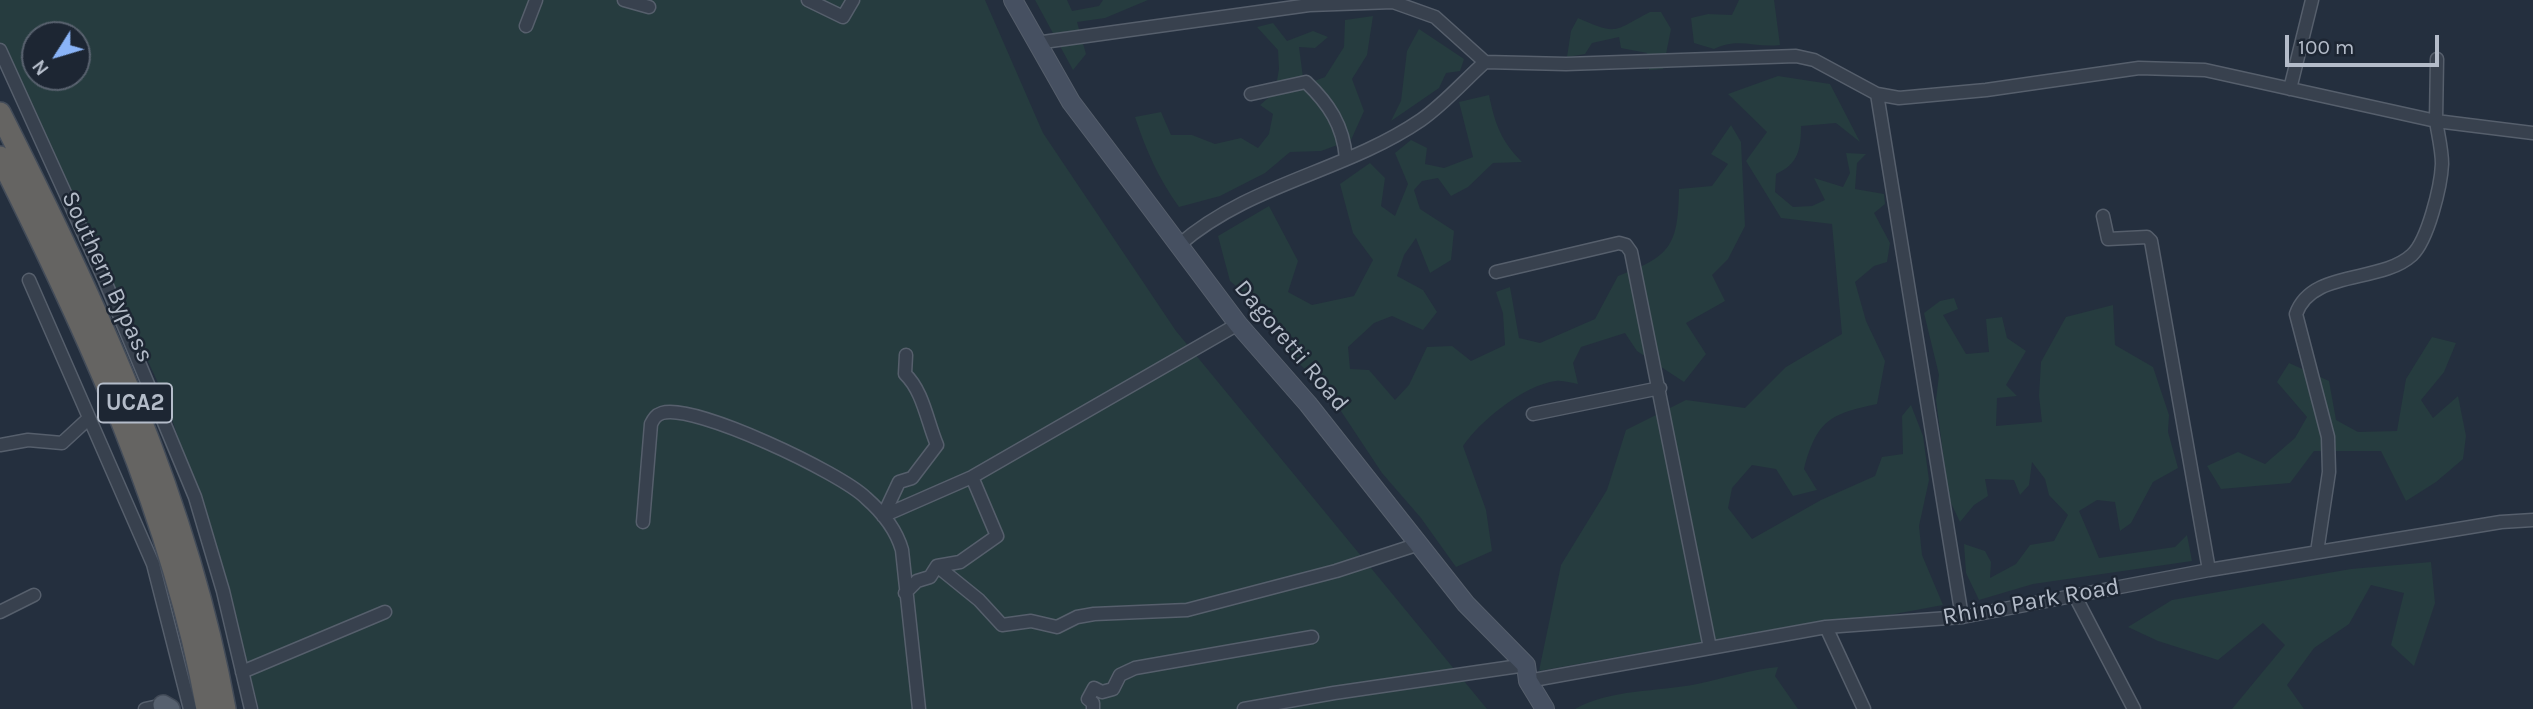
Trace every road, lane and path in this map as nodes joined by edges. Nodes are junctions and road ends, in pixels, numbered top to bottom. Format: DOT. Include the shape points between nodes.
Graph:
graph roads {
  1 [pos="537,0"];
  2 [pos="624,0"];
  3 [pos="808,0"];
  4 [pos="853,0"];
  5 [pos="1013,0"];
  6 [pos="2312,0"];
  7 [pos="1332,2"];
  8 [pos="649,7"];
  9 [pos="526,26"];
  10 [pos="1036,43"];
  11 [pos="0,50"];
  12 [pos="2437,59"];
  13 [pos="1485,62"];
  14 [pos="2290,89"];
  15 [pos="1251,94"];
  16 [pos="1877,94"];
  17 [pos="0,113"];
  18 [pos="2436,121"];
  19 [pos="2533,133"];
  20 [pos="0,157"];
  21 [pos="1346,158"];
  22 [pos="2104,216"];
  23 [pos="1178,245"];
  24 [pos="1496,272"];
  25 [pos="29,280"];
  26 [pos="1238,324"];
  27 [pos="906,355"];
  28 [pos="1660,388"];
  29 [pos="1533,414"];
  30 [pos="88,419"];
  31 [pos="0,445"];
  32 [pos="972,477"];
  33 [pos="883,516"];
  34 [pos="2533,520"];
  35 [pos="643,522"];
  36 [pos="1419,544"];
  37 [pos="2318,552"];
  38 [pos="937,566"];
  39 [pos="2209,570"];
  40 [pos="905,593"];
  41 [pos="34,595"];
  42 [pos="2076,596"];
  43 [pos="0,612"];
  44 [pos="385,612"];
  45 [pos="1962,617"];
  46 [pos="1826,627"];
  47 [pos="1312,636"];
  48 [pos="1710,648"];
  49 [pos="242,672"];
  50 [pos="1527,673"];
  51 [pos="190,709"];
  52 [pos="207,709"];
  53 [pos="225,709"];
  54 [pos="251,709"];
  55 [pos="919,709"];
  56 [pos="1093,709"];
  57 [pos="1244,709"];
  58 [pos="1545,709"];
  59 [pos="1864,709"];
  60 [pos="2134,709"];
  1 -- 9 [label="street"];
  2 -- 8 [label="street"];
  3 -- 4 [label="street" via="843,17"];
  5 -- 10 [label="main road, Dagoretti Road"];
  6 -- 14 [label="street"];
  7 -- 10 [label="street"];
  7 -- 13 [label="street" via="1393,2 1415,8 1435,17"];
  10 -- 23 [label="main road, Dagoretti Road" via="1071,102"];
  11 -- 49 [label="street" via="106,281 195,497"];
  12 -- 18 [label="street"];
  13 -- 16 [label="street" via="1566,64 1796,56 1814,60"];
  13 -- 21 [label="street" via="1421,120"];
  14 -- 16 [label="street" via="2205,71 2139,68 1986,90 1899,98"];
  14 -- 18 [label="street"];
  15 -- 21 [label="street" via="1306,82 1327,102 1344,135"];
  16 -- 45 [label="street"];
  17 -- 53 [label="highway, Southern Bypass / UCA2" via="104,328 151,441 194,570"];
  18 -- 19 [label="street"];
  18 -- 37 [label="street" via="2442,163 2432,214 2413,254 2384,271 2317,289 2296,314 2328,437 2329,472"];
  20 -- 52 [label="highway, Southern Bypass / UCA2" via="68,293 131,446 177,580"];
  21 -- 23 [label="street" via="1227,210"];
  22 -- 39 [label="street" via="2108,239 2147,237 2151,241"];
  23 -- 26 [label="main road, Dagoretti Road"];
  24 -- 28 [label="street" via="1626,245 1635,260"];
  25 -- 30 [label="street"];
  26 -- 32 [label="street"];
  26 -- 36 [label="main road, Dagoretti Road"];
  27 -- 33 [label="street" via="905,374 918,385 937,444 912,478 899,482"];
  28 -- 29 [label="street"];
  28 -- 48 [label="street"];
  30 -- 31 [label="street" via="62,443 28,440"];
  30 -- 51 [label="street" via="153,564"];
  32 -- 33 [label="street"];
  32 -- 38 [label="street" via="997,536 960,562"];
  33 -- 35 [label="street" via="865,496 779,448 683,412 663,412 651,424"];
  33 -- 40 [label="street" via="898,538"];
  34 -- 37 [label="street, Rhino Park Road"];
  36 -- 38 [label="street" via="1187,610 1094,614 1057,627 1031,621 1002,625"];
  36 -- 50 [label="main road, Dagoretti Road"];
  37 -- 39 [label="street, Rhino Park Road"];
  38 -- 40 [label="street" via="930,577 917,581"];
  39 -- 42 [label="street, Rhino Park Road"];
  40 -- 55 [label="street"];
  41 -- 43 [label="street"];
  42 -- 45 [label="street, Rhino Park Road"];
  42 -- 60 [label="street"];
  44 -- 49 [label="street"];
  45 -- 46 [label="street, Rhino Park Road"];
  46 -- 48 [label="street, Rhino Park Road"];
  46 -- 59 [label="street"];
  47 -- 56 [label="street" via="1135,668 1120,675 1113,689 1102,692 1094,688 1088,699"];
  48 -- 50 [label="street, Rhino Park Road"];
  49 -- 54 [label="street"];
  50 -- 57 [label="street, Rhino Park Road"];
  50 -- 58 [label="main road, Dagoretti Road"];
}
